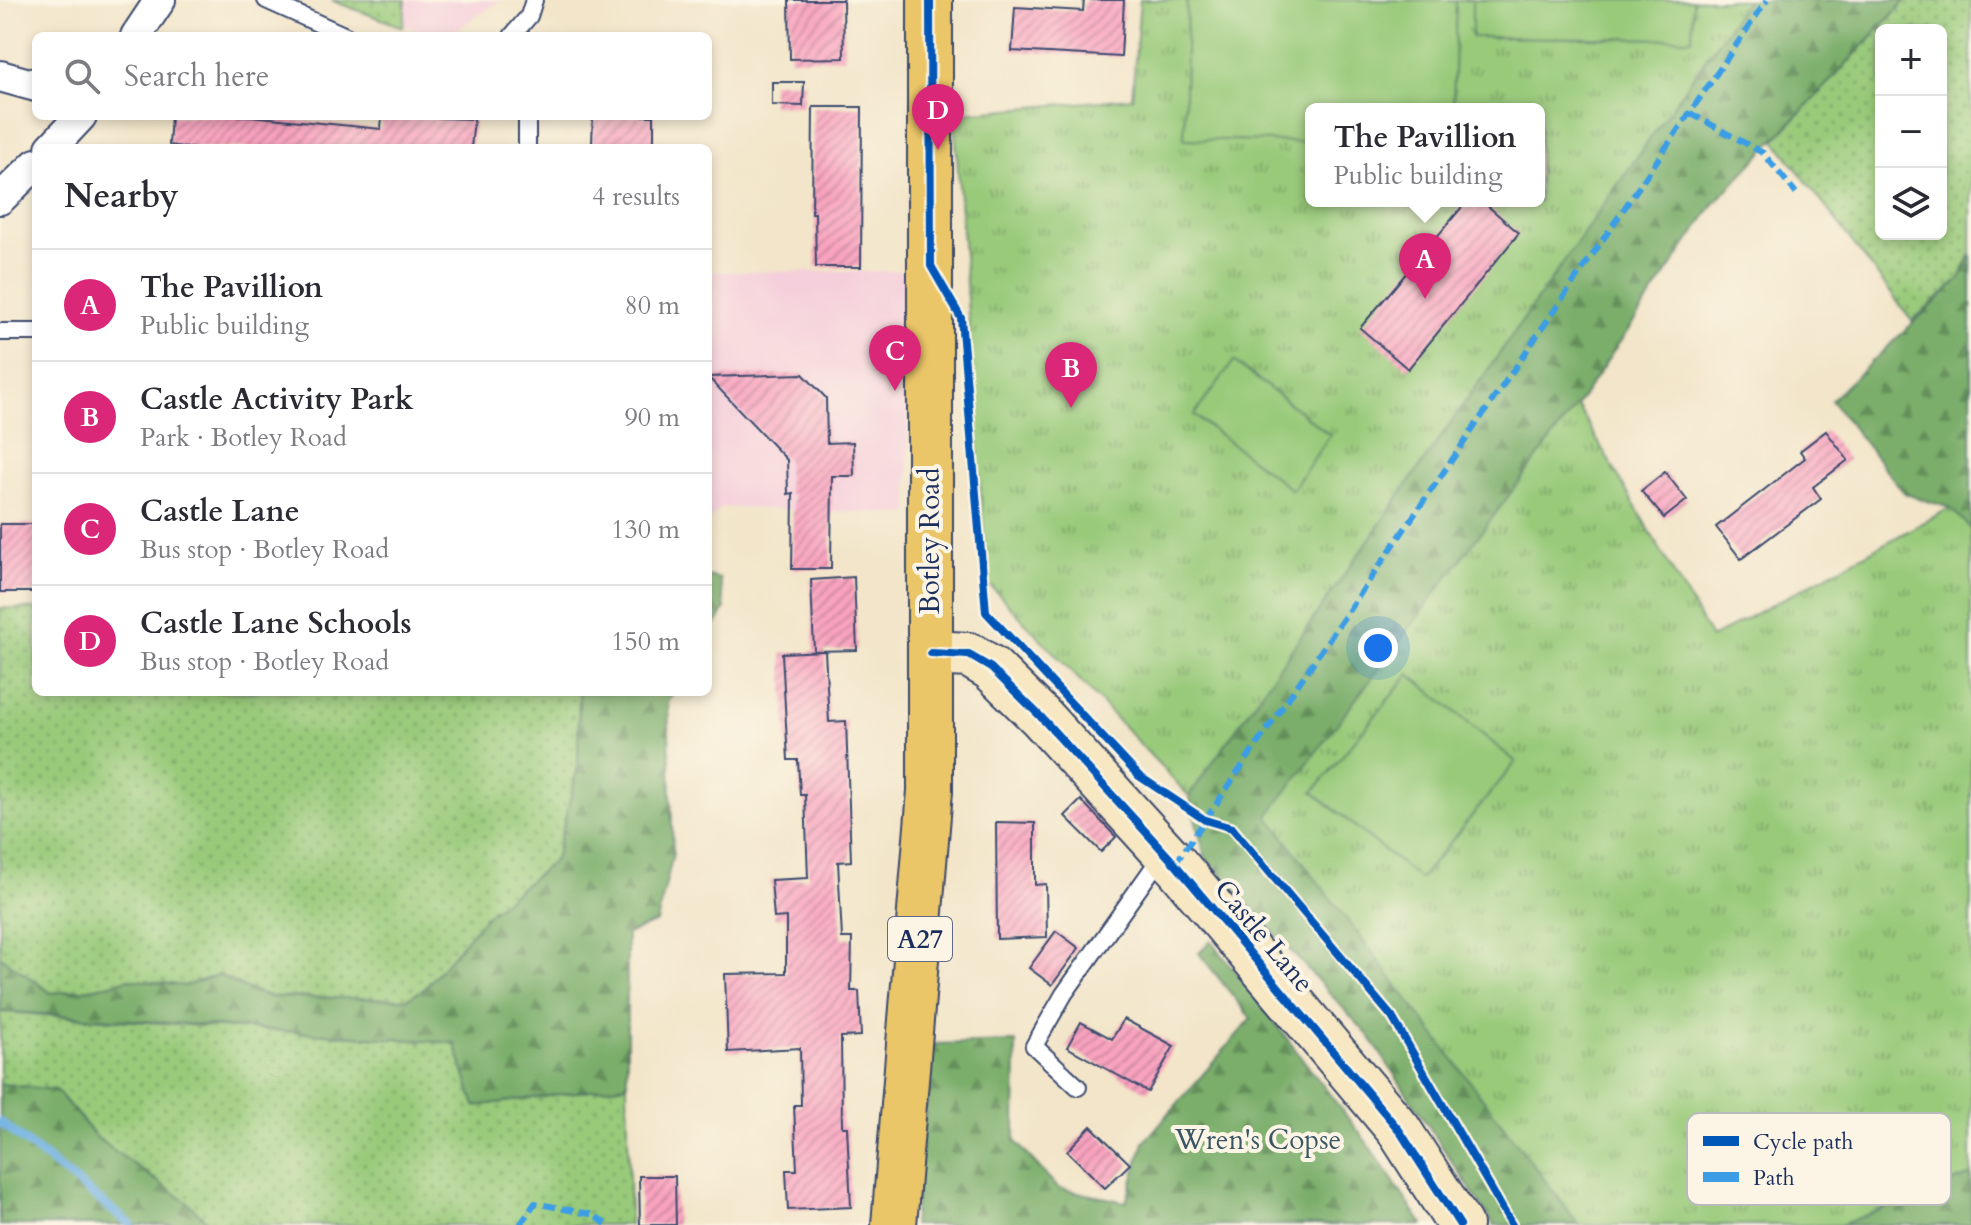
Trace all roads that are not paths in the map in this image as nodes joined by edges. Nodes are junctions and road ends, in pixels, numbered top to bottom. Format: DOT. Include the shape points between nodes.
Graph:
graph roads {
  1 [pos="160,0"];
  2 [pos="266,0"];
  3 [pos="534,0"];
  4 [pos="930,0"];
  5 [pos="139,32"];
  6 [pos="337,32"];
  7 [pos="515,32"];
  8 [pos="0,76"];
  9 [pos="32,85"];
  10 [pos="76,120"];
  11 [pos="527,120"];
  12 [pos="55,144"];
  13 [pos="527,144"];
  14 [pos="32,168"];
  15 [pos="0,199"];
  16 [pos="0,332"];
  17 [pos="32,332"];
  18 [pos="931,653"];
  19 [pos="1164,853"];
  20 [pos="1078,1087"];
  21 [pos="894,1225"];
  22 [pos="1460,1225"];
  1 -- 5 [label="street"];
  2 -- 6 [label="lane"];
  3 -- 7 [label="lane"];
  4 -- 18 [label="main road, Botley Road / A27"];
  8 -- 9 [label="street"];
  10 -- 12 [label="street"];
  11 -- 13 [label="lane"];
  14 -- 15 [label="street"];
  16 -- 17 [label="lane"];
  18 -- 19 [label="street, Castle Lane" via="969,655 991,668"];
  18 -- 21 [label="main road, Botley Road / A27" via="928,840"];
  19 -- 20 [label="lane" via="1064,994 1034,1046"];
  19 -- 22 [label="street, Castle Lane" via="1399,1130"];
}
